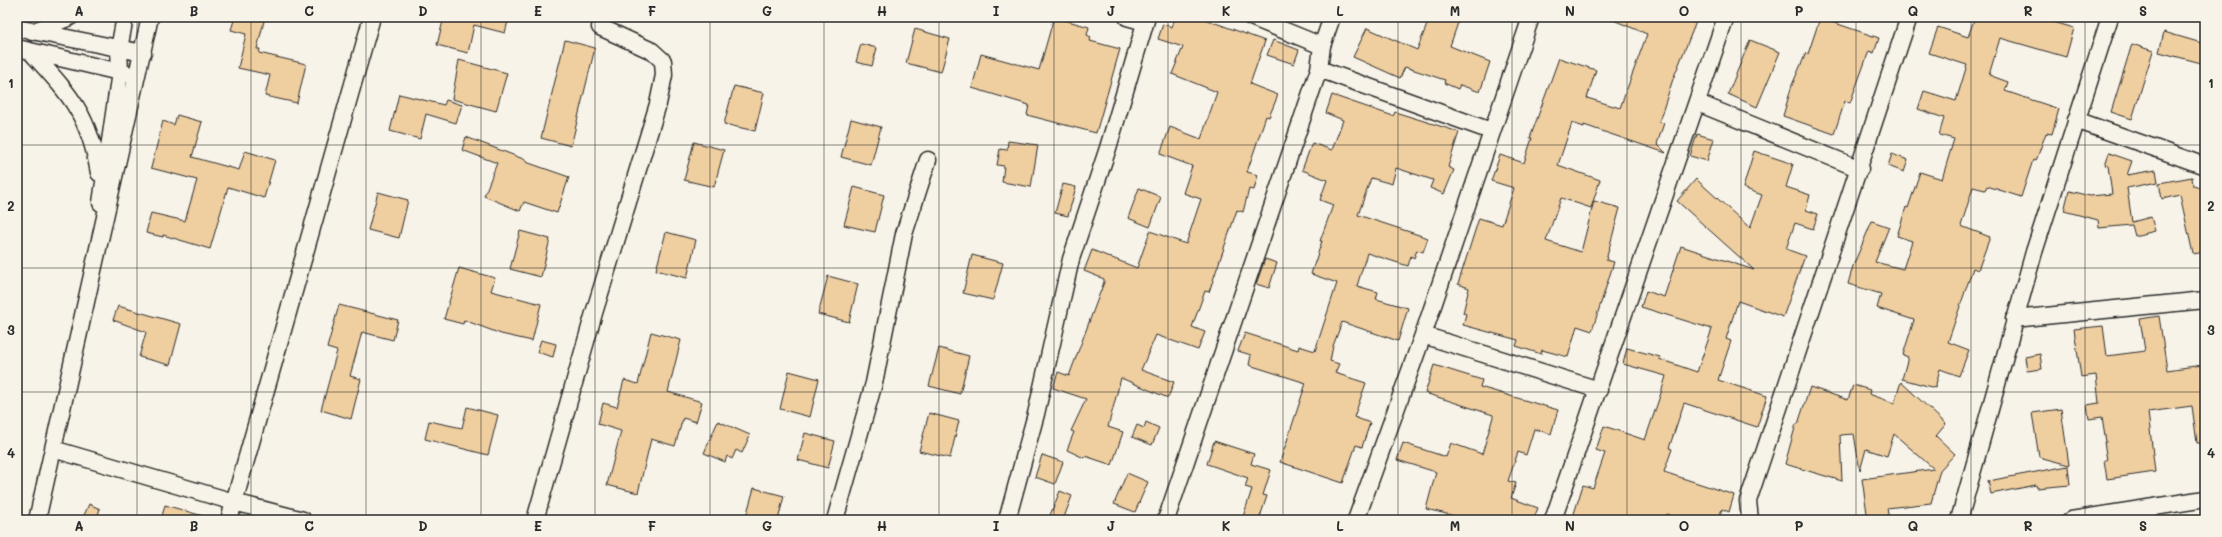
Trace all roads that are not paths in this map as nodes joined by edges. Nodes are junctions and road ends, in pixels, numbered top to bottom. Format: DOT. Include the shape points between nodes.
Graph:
graph roads {
  1 [pos="70,17"];
  2 [pos="125,17"];
  3 [pos="150,17"];
  4 [pos="372,17"];
  5 [pos="1127,17"];
  6 [pos="1251,17"];
  7 [pos="1332,17"];
  8 [pos="1531,17"];
  9 [pos="1726,17"];
  10 [pos="1909,17"];
  11 [pos="2110,17"];
  12 [pos="1146,19"];
  13 [pos="600,27"];
  14 [pos="24,30"];
  15 [pos="1322,46"];
  16 [pos="119,49"];
  17 [pos="24,50"];
  18 [pos="143,53"];
  19 [pos="1319,69"];
  20 [pos="120,72"];
  21 [pos="138,76"];
  22 [pos="1698,103"];
  23 [pos="2076,120"];
  24 [pos="1491,131"];
  25 [pos="928,160"];
  26 [pos="2205,166"];
  27 [pos="1860,169"];
  28 [pos="102,184"];
  29 [pos="98,241"];
  30 [pos="2205,300"];
  31 [pos="2014,319"];
  32 [pos="1423,335"];
  33 [pos="1599,390"];
  34 [pos="54,449"];
  35 [pos="2205,499"];
  36 [pos="234,502"];
  37 [pos="2098,518"];
  38 [pos="37,520"];
  39 [pos="229,520"];
  40 [pos="303,520"];
  41 [pos="535,520"];
  42 [pos="835,520"];
  43 [pos="1007,520"];
  44 [pos="1166,520"];
  45 [pos="1356,520"];
  46 [pos="1553,520"];
  47 [pos="1750,520"];
  48 [pos="1959,520"];
  49 [pos="2071,520"];
  1 -- 14 [label="street"];
  2 -- 16 [label="street"];
  3 -- 18 [label="street"];
  4 -- 36 [label="street"];
  5 -- 12 [label="street"];
  6 -- 15 [label="street"];
  7 -- 15 [label="street"];
  8 -- 24 [label="street"];
  9 -- 22 [label="street"];
  10 -- 27 [label="street"];
  11 -- 23 [label="street"];
  12 -- 43 [label="street" via="1108,148 1071,259 1036,414"];
  13 -- 41 [label="street" via="652,51 663,61 664,75 658,104 594,313"];
  14 -- 16 [label="street"];
  15 -- 19 [label="street"];
  16 -- 18 [label="street"];
  16 -- 20 [label="street"];
  17 -- 20 [label="street"];
  17 -- 28 [label="street" via="68,92 81,112 95,148"];
  18 -- 21 [label="street"];
  19 -- 24 [label="street"];
  19 -- 44 [label="street"];
  20 -- 21 [label="street"];
  20 -- 28 [label="street"];
  21 -- 29 [label="street" via="110,200"];
  22 -- 27 [label="street"];
  22 -- 33 [label="street"];
  23 -- 26 [label="street"];
  23 -- 31 [label="street"];
  24 -- 32 [label="street"];
  25 -- 42 [label="street" via="904,234 874,384"];
  27 -- 47 [label="street" via="1748,502"];
  28 -- 29 [label="street"];
  29 -- 34 [label="street"];
  30 -- 31 [label="street"];
  31 -- 48 [label="street"];
  32 -- 33 [label="street"];
  32 -- 45 [label="street"];
  33 -- 46 [label="street"];
  34 -- 36 [label="street"];
  34 -- 38 [label="street"];
  35 -- 37 [label="street"];
  36 -- 39 [label="street"];
  36 -- 40 [label="street"];
  37 -- 49 [label="street"];
}
